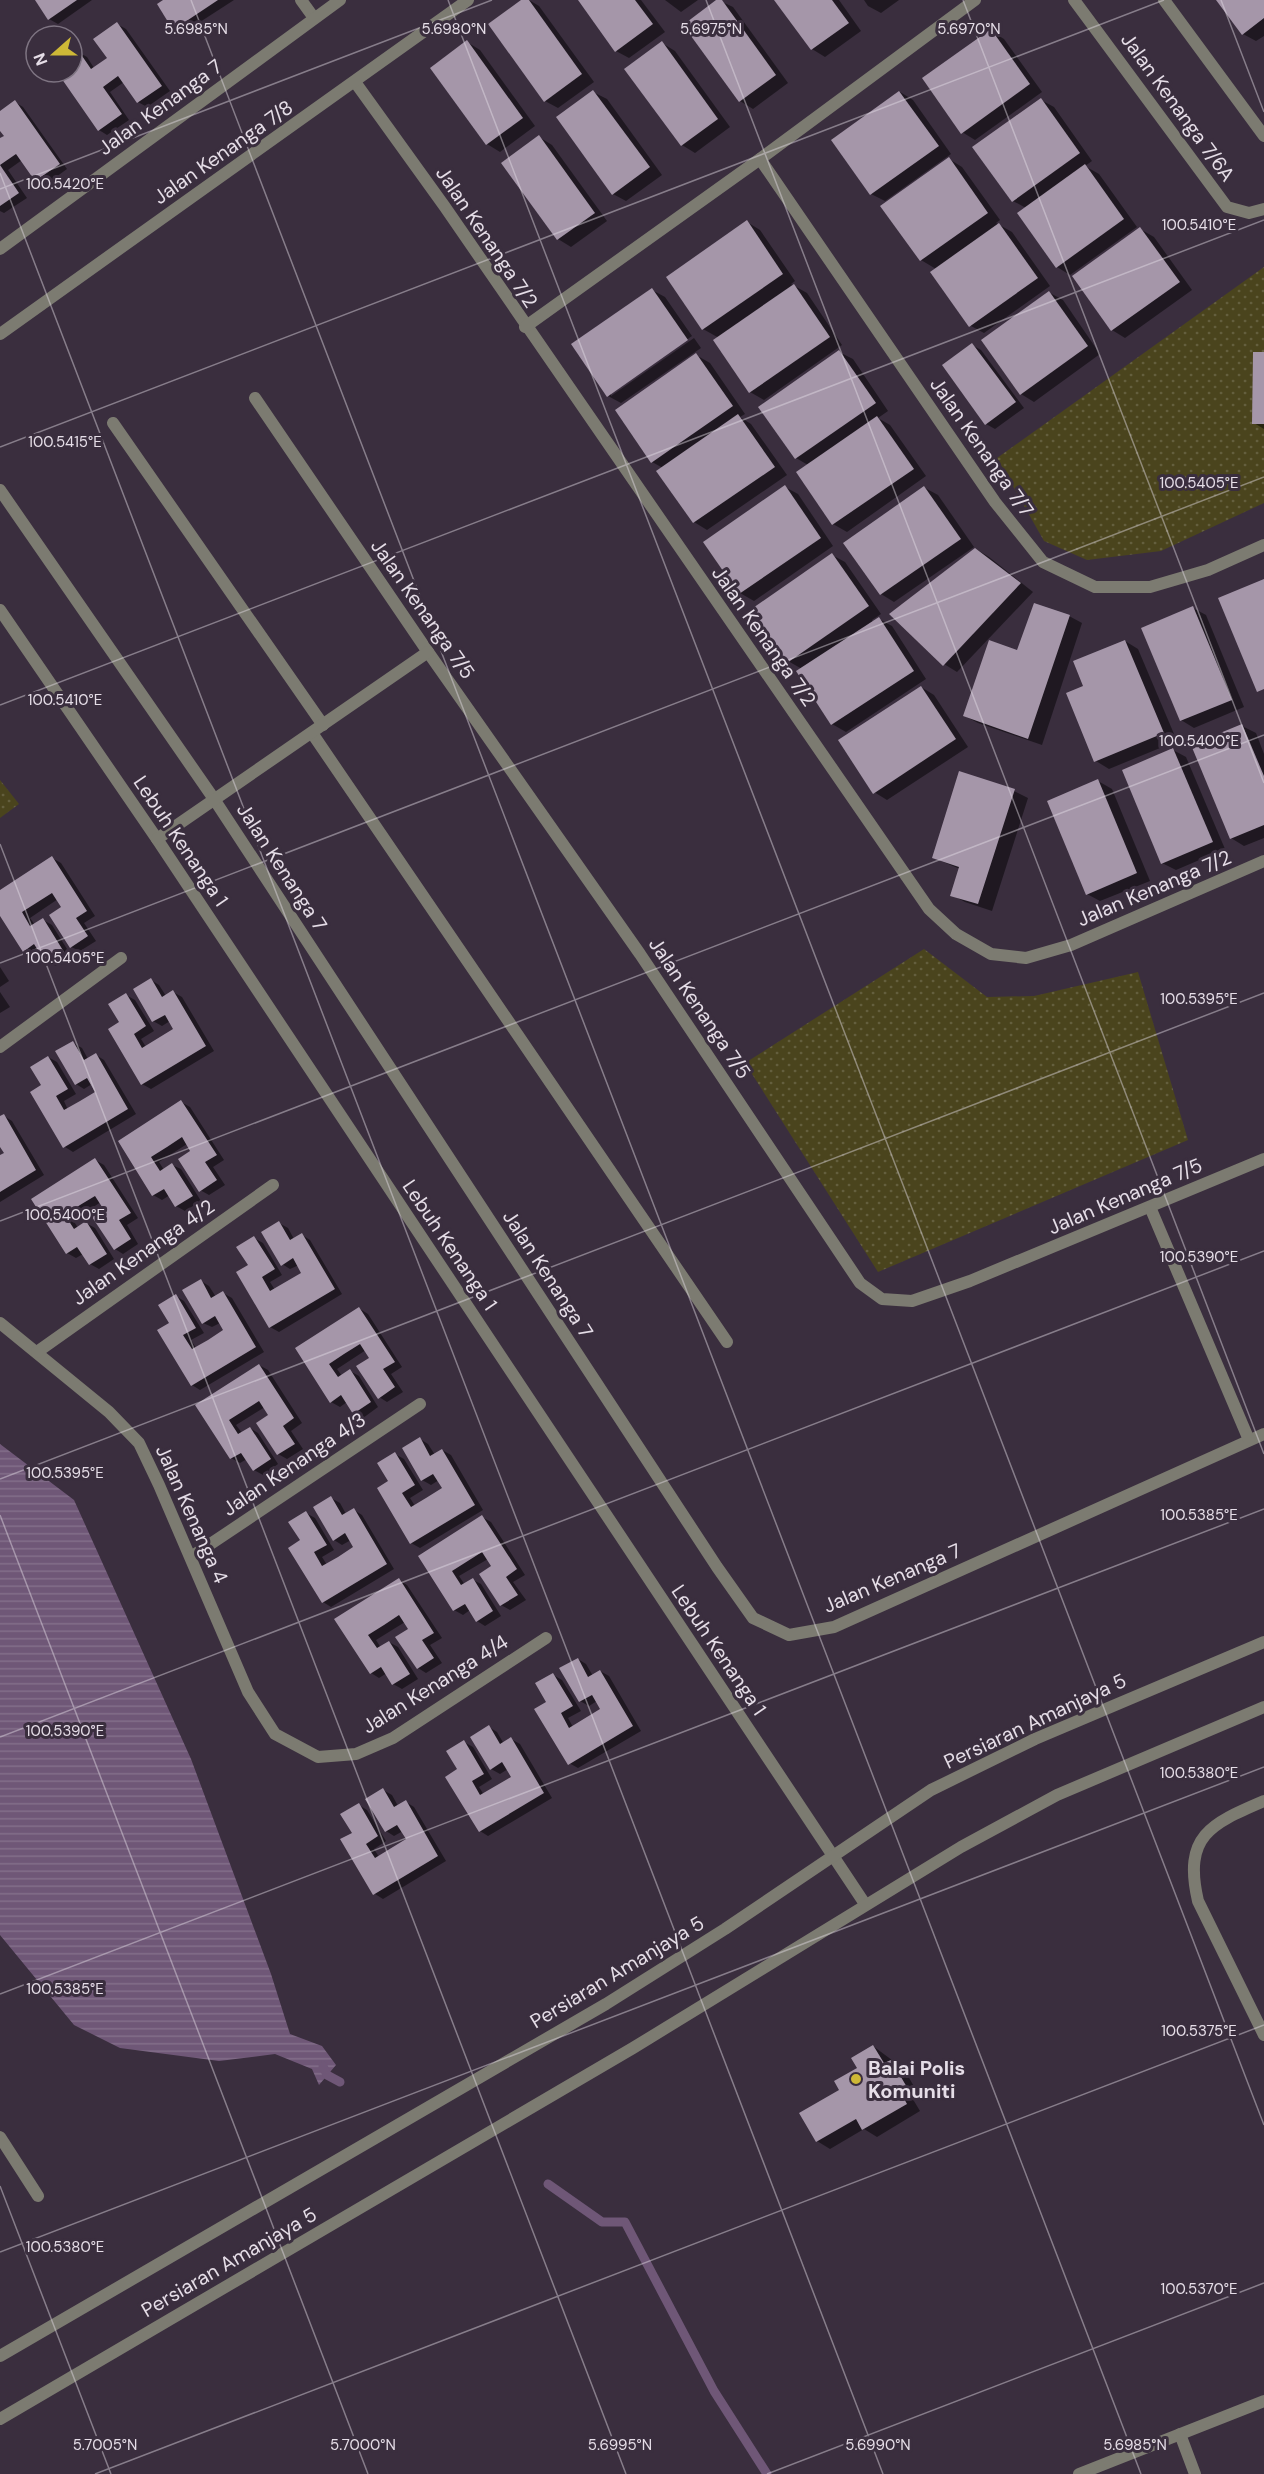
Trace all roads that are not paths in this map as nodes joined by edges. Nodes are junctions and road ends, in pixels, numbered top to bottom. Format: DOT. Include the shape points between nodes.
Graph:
graph roads {
  1 [pos="302,0"];
  2 [pos="339,0"];
  3 [pos="468,0"];
  4 [pos="975,0"];
  5 [pos="1074,0"];
  6 [pos="1164,0"];
  7 [pos="314,18"];
  8 [pos="355,82"];
  9 [pos="1264,136"];
  10 [pos="760,159"];
  11 [pos="1264,209"];
  12 [pos="0,249"];
  13 [pos="525,327"];
  14 [pos="0,334"];
  15 [pos="255,398"];
  16 [pos="113,423"];
  17 [pos="0,490"];
  18 [pos="1264,545"];
  19 [pos="0,610"];
  20 [pos="428,652"];
  21 [pos="323,725"];
  22 [pos="312,732"];
  23 [pos="214,800"];
  24 [pos="157,839"];
  25 [pos="1264,861"];
  26 [pos="121,958"];
  27 [pos="0,1047"];
  28 [pos="1264,1159"];
  29 [pos="273,1185"];
  30 [pos="1150,1207"];
  31 [pos="0,1323"];
  32 [pos="727,1342"];
  33 [pos="37,1352"];
  34 [pos="420,1404"];
  35 [pos="1264,1434"];
  36 [pos="1249,1440"];
  37 [pos="191,1557"];
  38 [pos="546,1638"];
  39 [pos="1264,1642"];
  40 [pos="1264,1707"];
  41 [pos="274,1734"];
  42 [pos="1264,1801"];
  43 [pos="832,1854"];
  44 [pos="865,1904"];
  45 [pos="1264,2035"];
  46 [pos="0,2137"];
  47 [pos="38,2196"];
  48 [pos="0,2356"];
  49 [pos="1264,2401"];
  50 [pos="0,2419"];
  51 [pos="1180,2434"];
  52 [pos="1079,2474"];
  53 [pos="1195,2474"];
  1 -- 7 [label="street"];
  2 -- 7 [label="street, Jalan Kenanga 7"];
  3 -- 8 [label="street, Jalan Kenanga 7/8"];
  4 -- 10 [label="street"];
  5 -- 11 [label="street, Jalan Kenanga 7/6A" via="1227,207 1249,213"];
  6 -- 9 [label="street"];
  7 -- 12 [label="street, Jalan Kenanga 7"];
  8 -- 13 [label="street, Jalan Kenanga 7/2"];
  8 -- 14 [label="street, Jalan Kenanga 7/8"];
  10 -- 13 [label="street"];
  10 -- 18 [label="street, Jalan Kenanga 7/7" via="995,502 1043,562 1095,587 1150,587 1208,570"];
  13 -- 25 [label="street, Jalan Kenanga 7/2" via="929,909 956,934 991,954 1026,958 1071,945"];
  15 -- 20 [label="street, Jalan Kenanga 7/5"];
  16 -- 21 [label="street"];
  17 -- 23 [label="street, Jalan Kenanga 7"];
  19 -- 24 [label="street, Lebuh Kenanga 1"];
  20 -- 21 [label="street"];
  20 -- 30 [label="street, Jalan Kenanga 7/5" via="640,954 860,1283 882,1299 912,1301"];
  21 -- 22 [label="street"];
  22 -- 23 [label="street"];
  22 -- 32 [label="street"];
  23 -- 24 [label="street"];
  23 -- 36 [label="street, Jalan Kenanga 7" via="753,1618 789,1635 834,1627"];
  24 -- 43 [label="street, Lebuh Kenanga 1"];
  26 -- 27 [label="street"];
  28 -- 30 [label="street, Jalan Kenanga 7/5"];
  29 -- 33 [label="street, Jalan Kenanga 4/2"];
  30 -- 36 [label="street"];
  31 -- 33 [label="street, Jalan Kenanga 4"];
  33 -- 37 [label="street, Jalan Kenanga 4" via="109,1412 139,1443"];
  34 -- 37 [label="street, Jalan Kenanga 4/3"];
  35 -- 36 [label="street, Jalan Kenanga 7"];
  37 -- 41 [label="street, Jalan Kenanga 4" via="248,1692"];
  38 -- 41 [label="street, Jalan Kenanga 4/4" via="393,1738 356,1754 318,1757"];
  39 -- 43 [label="street, Persiaran Amanjaya 5" via="1035,1739 931,1790"];
  40 -- 44 [label="street, Persiaran Amanjaya 5" via="1057,1795 961,1846"];
  42 -- 45 [label="street" via="1230,1815 1206,1832 1195,1852 1192,1877 1198,1901"];
  43 -- 44 [label="street, Lebuh Kenanga 1"];
  43 -- 48 [label="street, Persiaran Amanjaya 5" via="725,1929 606,2004"];
  44 -- 50 [label="street, Persiaran Amanjaya 5" via="633,2048"];
  46 -- 47 [label="street"];
  49 -- 51 [label="street"];
  51 -- 52 [label="street"];
  51 -- 53 [label="street"];
}
